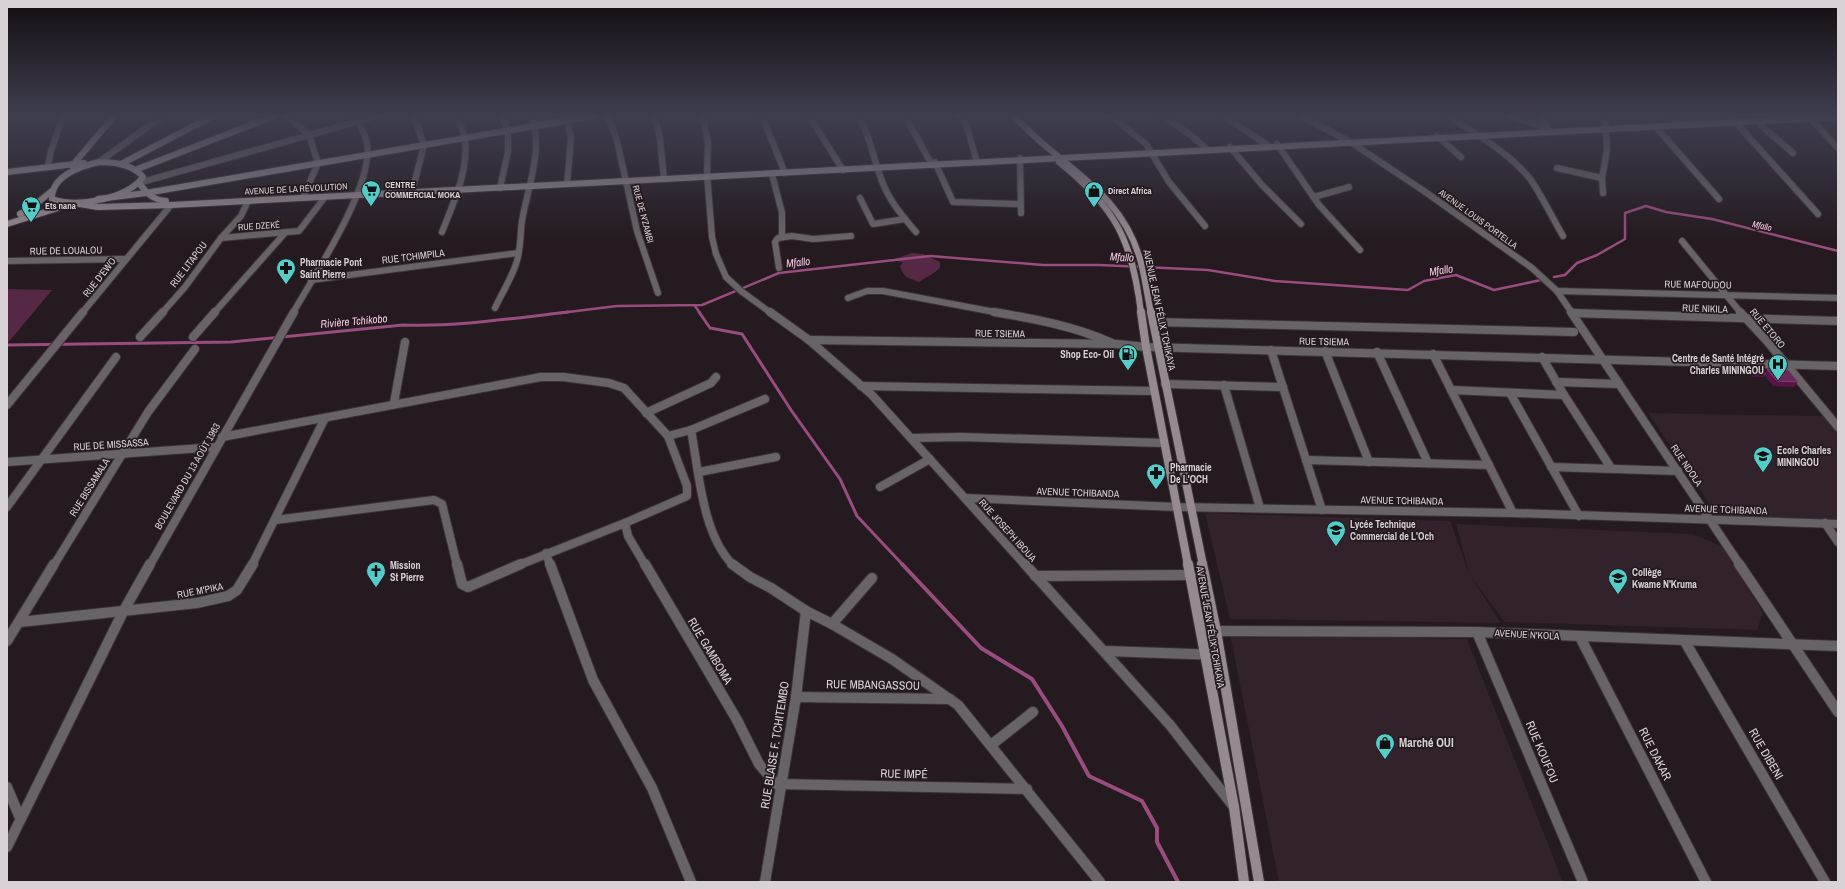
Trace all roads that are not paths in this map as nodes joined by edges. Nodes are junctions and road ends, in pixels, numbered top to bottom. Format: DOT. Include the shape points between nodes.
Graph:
graph roads {
  1 [pos="49,157"];
  2 [pos="79,157"];
  3 [pos="105,157"];
  4 [pos="133,157"];
  5 [pos="167,157"];
  6 [pos="230,157"];
  7 [pos="316,157"];
  8 [pos="352,157"];
  9 [pos="367,157"];
  10 [pos="421,157"];
  11 [pos="463,157"];
  12 [pos="507,157"];
  13 [pos="535,157"];
  14 [pos="569,157"];
  15 [pos="620,157"];
  16 [pos="661,157"];
  17 [pos="708,157"];
  18 [pos="778,157"];
  19 [pos="836,157"];
  20 [pos="876,157"];
  21 [pos="930,157"];
  22 [pos="976,157"];
  23 [pos="1066,157"];
  24 [pos="1069,157"];
  25 [pos="1080,157"];
  26 [pos="1154,157"];
  27 [pos="1239,157"];
  28 [pos="1287,157"];
  29 [pos="1373,157"];
  30 [pos="1507,157"];
  31 [pos="1606,157"];
  32 [pos="1683,157"];
  33 [pos="1767,157"];
  34 [pos="1058,158"];
  35 [pos="1020,159"];
  36 [pos="1038,160"];
  37 [pos="977,161"];
  38 [pos="99,162"];
  39 [pos="92,163"];
  40 [pos="318,163"];
  41 [pos="933,163"];
  42 [pos="73,164"];
  43 [pos="121,164"];
  44 [pos="48,166"];
  45 [pos="879,166"];
  46 [pos="1074,167"];
  47 [pos="843,168"];
  48 [pos="1557,168"];
  49 [pos="135,170"];
  50 [pos="7,172"];
  51 [pos="784,172"];
  52 [pos="772,174"];
  53 [pos="64,176"];
  54 [pos="707,176"];
  55 [pos="664,178"];
  56 [pos="1602,178"];
  57 [pos="625,180"];
  58 [pos="141,183"];
  59 [pos="567,183"];
  60 [pos="531,185"];
  61 [pos="500,186"];
  62 [pos="1349,187"];
  63 [pos="458,188"];
  64 [pos="53,190"];
  65 [pos="413,191"];
  66 [pos="146,193"];
  67 [pos="358,193"];
  68 [pos="1603,193"];
  69 [pos="303,196"];
  70 [pos="324,196"];
  71 [pos="1314,197"];
  72 [pos="860,198"];
  73 [pos="98,199"];
  74 [pos="1719,199"];
  75 [pos="248,200"];
  76 [pos="74,203"];
  77 [pos="1020,204"];
  78 [pos="171,205"];
  79 [pos="1021,213"];
  80 [pos="1818,214"];
  81 [pos="10,219"];
  82 [pos="905,219"];
  83 [pos="7,224"];
  84 [pos="1301,224"];
  85 [pos="1205,226"];
  86 [pos="442,232"];
  87 [pos="916,232"];
  88 [pos="284,234"];
  89 [pos="782,236"];
  90 [pos="851,236"];
  91 [pos="1563,236"];
  92 [pos="220,238"];
  93 [pos="1682,242"];
  94 [pos="1360,250"];
  95 [pos="518,253"];
  96 [pos="126,259"];
  97 [pos="7,261"];
  98 [pos="780,268"];
  99 [pos="311,280"];
  100 [pos="1557,291"];
  101 [pos="658,293"];
  102 [pos="1725,295"];
  103 [pos="848,298"];
  104 [pos="1838,298"];
  105 [pos="495,308"];
  106 [pos="1572,313"];
  107 [pos="1748,319"];
  108 [pos="1838,321"];
  109 [pos="1153,322"];
  110 [pos="1574,332"];
  111 [pos="140,337"];
  112 [pos="193,337"];
  113 [pos="809,340"];
  114 [pos="405,342"];
  115 [pos="1117,344"];
  116 [pos="1146,347"];
  117 [pos="1158,347"];
  118 [pos="195,349"];
  119 [pos="1271,350"];
  120 [pos="1325,352"];
  121 [pos="1377,352"];
  122 [pos="1433,354"];
  123 [pos="116,357"];
  124 [pos="1542,357"];
  125 [pos="1604,359"];
  126 [pos="1785,364"];
  127 [pos="1838,366"];
  128 [pos="716,377"];
  129 [pos="1556,382"];
  130 [pos="1165,384"];
  131 [pos="1619,384"];
  132 [pos="1224,385"];
  133 [pos="861,386"];
  134 [pos="1283,387"];
  135 [pos="1451,390"];
  136 [pos="1154,391"];
  137 [pos="1510,392"];
  138 [pos="1564,395"];
  139 [pos="764,399"];
  140 [pos="394,403"];
  141 [pos="7,405"];
  142 [pos="646,413"];
  143 [pos="325,418"];
  144 [pos="1838,427"];
  145 [pos="691,430"];
  146 [pos="668,436"];
  147 [pos="222,437"];
  148 [pos="912,438"];
  149 [pos="1164,443"];
  150 [pos="216,447"];
  151 [pos="124,454"];
  152 [pos="776,457"];
  153 [pos="930,459"];
  154 [pos="41,460"];
  155 [pos="1306,460"];
  156 [pos="7,462"];
  157 [pos="1369,462"];
  158 [pos="1428,463"];
  159 [pos="1489,464"];
  160 [pos="1551,467"];
  161 [pos="1611,468"];
  162 [pos="1678,471"];
  163 [pos="699,472"];
  164 [pos="880,487"];
  165 [pos="965,498"];
  166 [pos="7,507"];
  167 [pos="1177,507"];
  168 [pos="1189,507"];
  169 [pos="1260,508"];
  170 [pos="1322,510"];
  171 [pos="1513,513"];
  172 [pos="1579,516"];
  173 [pos="1710,519"];
  174 [pos="275,520"];
  175 [pos="625,523"];
  176 [pos="1824,523"];
  177 [pos="1838,524"];
  178 [pos="1838,542"];
  179 [pos="546,553"];
  180 [pos="1191,575"];
  181 [pos="1035,576"];
  182 [pos="872,578"];
  183 [pos="806,611"];
  184 [pos="123,612"];
  185 [pos="20,622"];
  186 [pos="832,624"];
  187 [pos="1216,631"];
  188 [pos="1477,632"];
  189 [pos="1580,637"];
  190 [pos="7,640"];
  191 [pos="1684,640"];
  192 [pos="1792,644"];
  193 [pos="1838,646"];
  194 [pos="1105,651"];
  195 [pos="1204,654"];
  196 [pos="1220,655"];
  197 [pos="796,697"];
  198 [pos="950,699"];
  199 [pos="1033,712"];
  200 [pos="1838,712"];
  201 [pos="991,745"];
  202 [pos="781,785"];
  203 [pos="7,787"];
  204 [pos="1027,789"];
  205 [pos="1234,807"];
  206 [pos="20,818"];
  207 [pos="7,847"];
  208 [pos="691,882"];
  209 [pos="765,882"];
  210 [pos="1100,882"];
  211 [pos="1244,882"];
  212 [pos="1259,882"];
  213 [pos="1583,882"];
  214 [pos="1706,882"];
  215 [pos="1825,882"];
  1 -- 44 [label="street"];
  2 -- 42 [label="street"];
  3 -- 38 [label="street"];
  4 -- 43 [label="street"];
  5 -- 49 [label="street"];
  6 -- 58 [label="street"];
  7 -- 40 [label="street"];
  8 -- 40 [label="street"];
  9 -- 67 [label="street, BOULEVARD DU 13 AOÛT 1963"];
  10 -- 65 [label="street"];
  11 -- 63 [label="street"];
  12 -- 61 [label="street"];
  13 -- 60 [label="street"];
  14 -- 59 [label="street"];
  15 -- 57 [label="street, RUE DE N'ZAMBI"];
  16 -- 55 [label="street"];
  17 -- 54 [label="street, RUE JOSEPH IBOUA"];
  18 -- 51 [label="street"];
  19 -- 47 [label="street"];
  20 -- 45 [label="street"];
  21 -- 41 [label="street"];
  22 -- 37 [label="street"];
  23 -- 34 [label="street, AVENUE DE LA RÉVOLUTION"];
  24 -- 34 [label="street, AVENUE DE LA RÉVOLUTION"];
  25 -- 46 [label="street" via="1075,161"];
  26 -- 85 [label="street" via="1169,182"];
  27 -- 84 [label="street"];
  28 -- 71 [label="street"];
  29 -- 100 [label="street, AVENUE LOUIS PORTELLA" via="1525,263"];
  30 -- 91 [label="street" via="1538,190"];
  31 -- 56 [label="street"];
  32 -- 74 [label="street"];
  33 -- 80 [label="street"];
  34 -- 35 [label="street, AVENUE DE LA RÉVOLUTION"];
  34 -- 36 [label="street, AVENUE DE LA RÉVOLUTION"];
  34 -- 36 [label="street"];
  34 -- 46 [label="street, AVENUE JEAN FÉLIX TCHIKAYA"];
  34 -- 116 [label="street, AVENUE JEAN FÉLIX TCHIKAYA" via="1103,202 1124,238 1134,272"];
  35 -- 36 [label="street, AVENUE DE LA RÉVOLUTION"];
  35 -- 37 [label="street, AVENUE DE LA RÉVOLUTION"];
  35 -- 77 [label="street"];
  37 -- 41 [label="street, AVENUE DE LA RÉVOLUTION"];
  38 -- 39 [label="street"];
  38 -- 43 [label="street"];
  39 -- 42 [label="street"];
  39 -- 53 [label="street"];
  40 -- 66 [label="street"];
  40 -- 69 [label="street"];
  41 -- 45 [label="street, AVENUE DE LA RÉVOLUTION"];
  41 -- 77 [label="street" via="953,202"];
  42 -- 44 [label="street"];
  42 -- 53 [label="street"];
  43 -- 49 [label="street"];
  44 -- 50 [label="street"];
  45 -- 47 [label="street, AVENUE DE LA RÉVOLUTION"];
  45 -- 82 [label="street" via="884,187"];
  46 -- 109 [label="street, AVENUE JEAN FÉLIX TCHIKAYA" via="1104,194 1132,237 1140,259"];
  47 -- 51 [label="street, AVENUE DE LA RÉVOLUTION"];
  48 -- 56 [label="street"];
  49 -- 58 [label="street" via="143,177"];
  51 -- 52 [label="street, AVENUE DE LA RÉVOLUTION"];
  51 -- 54 [label="street, AVENUE DE LA RÉVOLUTION"];
  52 -- 54 [label="street, AVENUE DE LA RÉVOLUTION"];
  52 -- 89 [label="street" via="782,213"];
  53 -- 64 [label="street"];
  54 -- 55 [label="street, AVENUE DE LA RÉVOLUTION"];
  54 -- 113 [label="street, RUE JOSEPH IBOUA" via="716,254 726,277 741,291"];
  55 -- 57 [label="street, AVENUE DE LA RÉVOLUTION"];
  56 -- 68 [label="street"];
  57 -- 59 [label="street, AVENUE DE LA RÉVOLUTION"];
  57 -- 101 [label="street, RUE DE N'ZAMBI" via="637,231"];
  58 -- 66 [label="street"];
  58 -- 73 [label="street" via="124,193"];
  59 -- 60 [label="street, AVENUE DE LA RÉVOLUTION"];
  60 -- 61 [label="street, AVENUE DE LA RÉVOLUTION"];
  60 -- 95 [label="street"];
  61 -- 63 [label="street, AVENUE DE LA RÉVOLUTION"];
  62 -- 71 [label="street"];
  63 -- 65 [label="street, AVENUE DE LA RÉVOLUTION"];
  63 -- 86 [label="street"];
  64 -- 76 [label="street" via="51,197 56,202"];
  64 -- 81 [label="street" via="31,208"];
  65 -- 67 [label="street, AVENUE DE LA RÉVOLUTION"];
  66 -- 69 [label="street, AVENUE DE LA RÉVOLUTION" via="158,201 176,202"];
  66 -- 73 [label="street"];
  67 -- 69 [label="street, AVENUE DE LA RÉVOLUTION"];
  67 -- 70 [label="street, AVENUE DE LA RÉVOLUTION"];
  67 -- 99 [label="street, BOULEVARD DU 13 AOÛT 1963"];
  69 -- 70 [label="street, AVENUE DE LA RÉVOLUTION"];
  69 -- 75 [label="street, AVENUE DE LA RÉVOLUTION"];
  70 -- 88 [label="street, RUE DZEKÉ" via="299,231"];
  71 -- 94 [label="street"];
  72 -- 82 [label="street" via="873,224"];
  73 -- 76 [label="street"];
  75 -- 78 [label="street, AVENUE DE LA RÉVOLUTION"];
  75 -- 92 [label="street, RUE LITAPOU" via="241,216"];
  76 -- 78 [label="street, AVENUE DE LA RÉVOLUTION" via="98,207"];
  76 -- 83 [label="street"];
  77 -- 79 [label="street"];
  78 -- 96 [label="street, RUE D'EWO"];
  82 -- 87 [label="street"];
  88 -- 92 [label="street, RUE DZEKÉ"];
  88 -- 112 [label="street"];
  89 -- 90 [label="street" via="813,239"];
  89 -- 98 [label="street" via="775,242"];
  92 -- 111 [label="street, RUE LITAPOU" via="185,287"];
  93 -- 102 [label="street, RUE ETORO"];
  95 -- 99 [label="street, RUE TCHIMPILA"];
  95 -- 105 [label="street" via="517,262"];
  96 -- 97 [label="street, RUE DE LOUALOU"];
  96 -- 141 [label="street, RUE D'EWO"];
  99 -- 147 [label="street, BOULEVARD DU 13 AOÛT 1963"];
  100 -- 102 [label="street, RUE MAFOUDOU"];
  100 -- 106 [label="street, RUE NDOLA"];
  102 -- 104 [label="street, RUE MAFOUDOU"];
  102 -- 107 [label="street, RUE ETORO"];
  103 -- 115 [label="street" via="867,291 884,291 1061,325"];
  106 -- 107 [label="street, RUE NIKILA"];
  106 -- 125 [label="street, RUE NDOLA"];
  107 -- 108 [label="street, RUE NIKILA"];
  107 -- 126 [label="street, RUE ETORO"];
  109 -- 110 [label="street"];
  109 -- 117 [label="street, AVENUE JEAN FÉLIX TCHIKAYA"];
  113 -- 115 [label="street, RUE TSIEMA"];
  113 -- 133 [label="street, RUE JOSEPH IBOUA"];
  114 -- 140 [label="street"];
  115 -- 116 [label="street, RUE TSIEMA"];
  116 -- 117 [label="street, RUE TSIEMA"];
  116 -- 136 [label="street, AVENUE JEAN FÉLIX TCHIKAYA"];
  117 -- 119 [label="street, RUE TSIEMA"];
  117 -- 130 [label="street, AVENUE JEAN FÉLIX TCHIKAYA"];
  118 -- 151 [label="street, RUE BISSAMALA" via="148,412"];
  119 -- 120 [label="street, RUE TSIEMA"];
  119 -- 134 [label="street"];
  120 -- 121 [label="street, RUE TSIEMA"];
  120 -- 157 [label="street"];
  121 -- 122 [label="street, RUE TSIEMA"];
  121 -- 158 [label="street"];
  122 -- 124 [label="street, RUE TSIEMA"];
  122 -- 135 [label="street"];
  123 -- 154 [label="street"];
  124 -- 125 [label="street, RUE TSIEMA"];
  124 -- 129 [label="street"];
  125 -- 126 [label="street, RUE TSIEMA"];
  125 -- 131 [label="street, RUE NDOLA"];
  126 -- 127 [label="street, RUE TSIEMA"];
  126 -- 144 [label="street, RUE ETORO"];
  128 -- 142 [label="street" via="711,382"];
  129 -- 131 [label="street"];
  129 -- 138 [label="street"];
  130 -- 132 [label="street"];
  130 -- 168 [label="street, AVENUE JEAN FÉLIX TCHIKAYA"];
  131 -- 162 [label="street, RUE NDOLA"];
  132 -- 134 [label="street"];
  132 -- 169 [label="street"];
  133 -- 136 [label="street"];
  133 -- 148 [label="street, RUE JOSEPH IBOUA"];
  134 -- 155 [label="street"];
  135 -- 137 [label="street"];
  135 -- 159 [label="street"];
  136 -- 149 [label="street, AVENUE JEAN FÉLIX TCHIKAYA"];
  137 -- 138 [label="street"];
  137 -- 160 [label="street"];
  138 -- 161 [label="street"];
  139 -- 145 [label="street"];
  140 -- 142 [label="street" via="541,377 563,377 609,383 624,388"];
  140 -- 143 [label="street"];
  142 -- 146 [label="street"];
  143 -- 147 [label="street"];
  143 -- 174 [label="street, RUE M'PIKA"];
  145 -- 146 [label="street"];
  145 -- 163 [label="street"];
  146 -- 175 [label="street" via="687,486 687,496"];
  147 -- 150 [label="street, BOULEVARD DU 13 AOÛT 1963"];
  148 -- 149 [label="street"];
  148 -- 153 [label="street, RUE JOSEPH IBOUA"];
  149 -- 167 [label="street, AVENUE JEAN FÉLIX TCHIKAYA"];
  150 -- 151 [label="street, RUE DE MISSASSA"];
  150 -- 184 [label="street, BOULEVARD DU 13 AOÛT 1963"];
  151 -- 154 [label="street, RUE DE MISSASSA"];
  151 -- 185 [label="street, RUE BISSAMALA"];
  152 -- 163 [label="street"];
  153 -- 164 [label="street"];
  153 -- 165 [label="street, RUE JOSEPH IBOUA"];
  154 -- 156 [label="street, RUE DE MISSASSA"];
  154 -- 166 [label="street"];
  155 -- 157 [label="street"];
  155 -- 170 [label="street"];
  157 -- 158 [label="street"];
  158 -- 159 [label="street"];
  159 -- 171 [label="street"];
  160 -- 161 [label="street"];
  160 -- 172 [label="street"];
  161 -- 162 [label="street"];
  162 -- 173 [label="street, RUE NDOLA"];
  163 -- 183 [label="street" via="707,517 727,559 750,577"];
  165 -- 167 [label="street, AVENUE TCHIBANDA"];
  165 -- 181 [label="street, RUE JOSEPH IBOUA"];
  167 -- 168 [label="street, AVENUE TCHIBANDA"];
  167 -- 180 [label="street, AVENUE JEAN FÉLIX TCHIKAYA"];
  168 -- 169 [label="street, AVENUE TCHIBANDA"];
  168 -- 187 [label="street, AVENUE JEAN FÉLIX TCHIKAYA"];
  169 -- 170 [label="street, AVENUE TCHIBANDA"];
  170 -- 171 [label="street, AVENUE TCHIBANDA"];
  171 -- 172 [label="street, AVENUE TCHIBANDA"];
  172 -- 173 [label="street, AVENUE TCHIBANDA"];
  173 -- 176 [label="street, AVENUE TCHIBANDA"];
  173 -- 192 [label="street, RUE NDOLA"];
  174 -- 179 [label="street" via="438,501 442,504 462,584 468,587"];
  174 -- 184 [label="street, RUE M'PIKA" via="243,583 228,596 197,603"];
  175 -- 179 [label="street"];
  175 -- 202 [label="street, RUE GAMBOMA" via="628,536 737,720 759,764 772,781"];
  176 -- 177 [label="street, AVENUE TCHIBANDA"];
  176 -- 178 [label="street"];
  179 -- 208 [label="street" via="593,680 652,788"];
  180 -- 181 [label="street"];
  180 -- 195 [label="street, AVENUE JEAN FÉLIX TCHIKAYA"];
  181 -- 194 [label="street, RUE JOSEPH IBOUA"];
  182 -- 186 [label="street"];
  183 -- 186 [label="street"];
  183 -- 197 [label="street, RUE BLAISE F. TCHITEMBO"];
  184 -- 185 [label="street, RUE M'PIKA"];
  184 -- 206 [label="street, BOULEVARD DU 13 AOÛT 1963"];
  185 -- 190 [label="street, RUE BISSAMALA"];
  186 -- 198 [label="street" via="892,659"];
  187 -- 188 [label="street, AVENUE N'KOLA"];
  187 -- 196 [label="street, AVENUE JEAN FÉLIX TCHIKAYA"];
  188 -- 189 [label="street, AVENUE N'KOLA"];
  188 -- 213 [label="street, RUE KOUFOU"];
  189 -- 191 [label="street, AVENUE N'KOLA"];
  189 -- 214 [label="street, RUE DAKAR"];
  191 -- 192 [label="street, AVENUE N'KOLA"];
  191 -- 215 [label="street, RUE DIBENI"];
  192 -- 193 [label="street, AVENUE N'KOLA"];
  192 -- 200 [label="street, RUE NDOLA"];
  194 -- 195 [label="street"];
  194 -- 205 [label="street, RUE JOSEPH IBOUA" via="1170,724"];
  195 -- 196 [label="street"];
  195 -- 205 [label="street, AVENUE JEAN FÉLIX TCHIKAYA"];
  196 -- 212 [label="street, AVENUE JEAN FÉLIX TCHIKAYA"];
  197 -- 198 [label="street, RUE MBANGASSOU"];
  197 -- 202 [label="street, RUE BLAISE F. TCHITEMBO"];
  198 -- 201 [label="street" via="964,711"];
  199 -- 201 [label="street"];
  201 -- 204 [label="street"];
  202 -- 204 [label="street, RUE IMPÉ"];
  202 -- 209 [label="street, RUE BLAISE F. TCHITEMBO" via="780,804"];
  203 -- 206 [label="street"];
  204 -- 210 [label="street"];
  205 -- 211 [label="street, AVENUE JEAN FÉLIX TCHIKAYA"];
  206 -- 207 [label="street, BOULEVARD DU 13 AOÛT 1963"];
}
